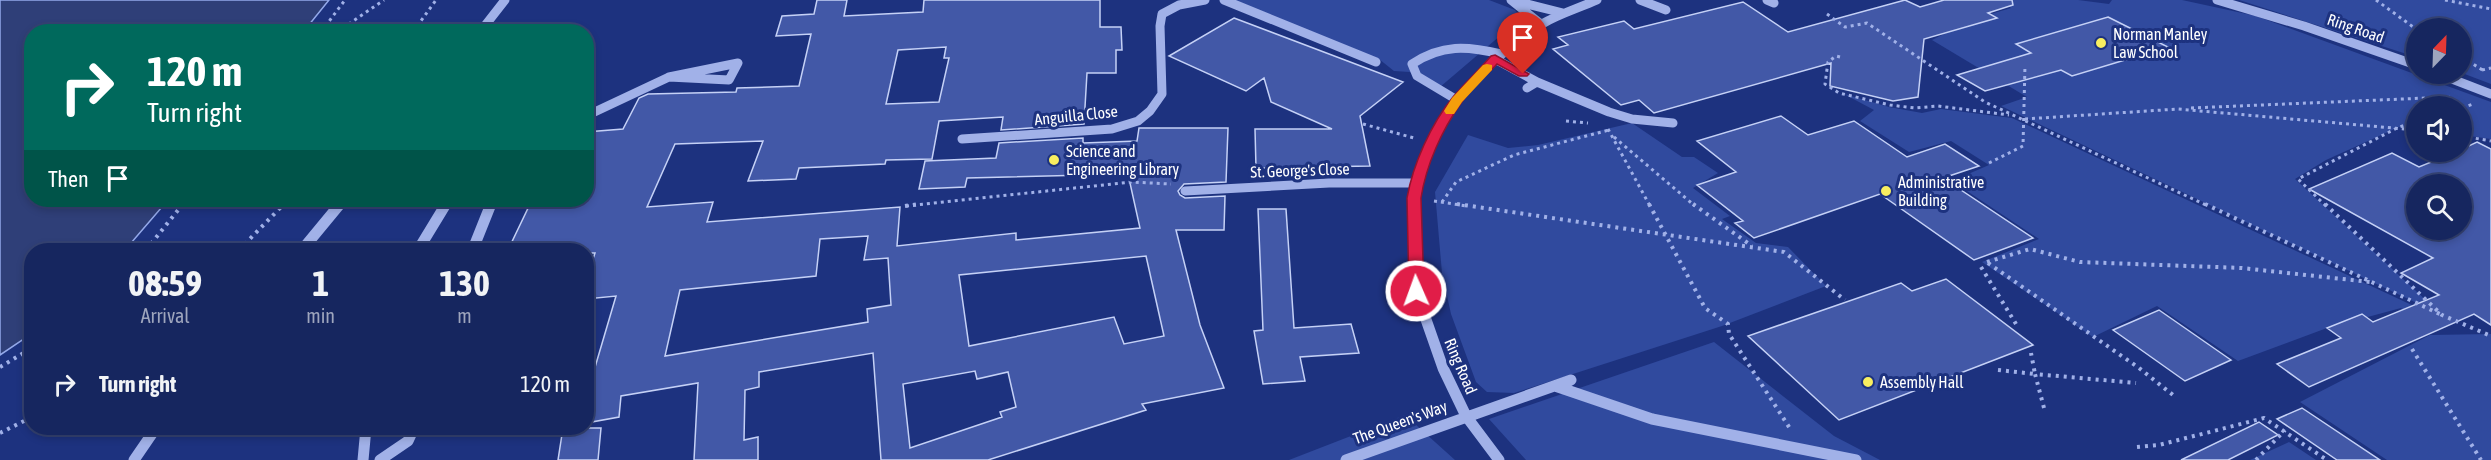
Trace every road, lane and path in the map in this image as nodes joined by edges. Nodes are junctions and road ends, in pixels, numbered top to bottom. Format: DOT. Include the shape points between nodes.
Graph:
graph roads {
  1 [pos="345,0"];
  2 [pos="384,0"];
  3 [pos="436,0"];
  4 [pos="505,0"];
  5 [pos="1205,0"];
  6 [pos="1224,0"];
  7 [pos="1511,0"];
  8 [pos="1597,0"];
  9 [pos="1640,0"];
  10 [pos="2217,0"];
  11 [pos="2376,0"];
  12 [pos="2445,0"];
  13 [pos="2491,9"];
  14 [pos="1666,10"];
  15 [pos="1563,13"];
  16 [pos="1827,14"];
  17 [pos="2406,22"];
  18 [pos="327,24"];
  19 [pos="349,24"];
  20 [pos="419,24"];
  21 [pos="486,24"];
  22 [pos="1541,24"];
  23 [pos="1498,56"];
  24 [pos="1840,57"];
  25 [pos="1376,62"];
  26 [pos="2406,62"];
  27 [pos="2025,64"];
  28 [pos="2472,64"];
  29 [pos="2491,68"];
  30 [pos="2481,70"];
  31 [pos="2491,76"];
  32 [pos="669,77"];
  33 [pos="1538,82"];
  34 [pos="2467,84"];
  35 [pos="1527,88"];
  36 [pos="2490,92"];
  37 [pos="1457,100"];
  38 [pos="2406,101"];
  39 [pos="2178,109"];
  40 [pos="594,112"];
  41 [pos="2016,116"];
  42 [pos="2024,119"];
  43 [pos="1566,122"];
  44 [pos="1673,123"];
  45 [pos="1363,124"];
  46 [pos="1596,124"];
  47 [pos="1606,125"];
  48 [pos="2406,125"];
  49 [pos="2399,127"];
  50 [pos="2406,128"];
  51 [pos="1610,132"];
  52 [pos="2472,138"];
  53 [pos="962,139"];
  54 [pos="2491,141"];
  55 [pos="1411,145"];
  56 [pos="1989,163"];
  57 [pos="1416,183"];
  58 [pos="1185,191"];
  59 [pos="1434,201"];
  60 [pos="1442,202"];
  61 [pos="905,206"];
  62 [pos="181,207"];
  63 [pos="281,207"];
  64 [pos="338,207"];
  65 [pos="445,207"];
  66 [pos="490,207"];
  67 [pos="1666,235"];
  68 [pos="152,243"];
  69 [pos="246,243"];
  70 [pos="308,243"];
  71 [pos="422,243"];
  72 [pos="475,243"];
  73 [pos="1755,248"];
  74 [pos="1981,267"];
  75 [pos="2374,283"];
  76 [pos="1845,300"];
  77 [pos="2442,315"];
  78 [pos="2016,324"];
  79 [pos="2491,336"];
  80 [pos="2412,349"];
  81 [pos="24,353"];
  82 [pos="2031,353"];
  83 [pos="0,367"];
  84 [pos="1998,369"];
  85 [pos="2035,374"];
  86 [pos="1571,380"];
  87 [pos="2136,383"];
  88 [pos="1555,386"];
  89 [pos="2173,395"];
  90 [pos="2044,408"];
  91 [pos="1466,416"];
  92 [pos="24,421"];
  93 [pos="2285,430"];
  94 [pos="0,433"];
  95 [pos="151,435"];
  96 [pos="365,435"];
  97 [pos="411,435"];
  98 [pos="2137,447"];
  99 [pos="1803,448"];
  100 [pos="134,460"];
  101 [pos="363,460"];
  102 [pos="380,460"];
  103 [pos="1346,460"];
  104 [pos="1499,460"];
  105 [pos="1857,460"];
  106 [pos="2256,460"];
  107 [pos="2327,460"];
  108 [pos="2481,460"];
  1 -- 18 [label="path"];
  2 -- 19 [label="path"];
  3 -- 20 [label="path"];
  4 -- 21 [label="street"];
  5 -- 53 [label="street, Anguilla Close" via="1179,5 1162,14 1162,94 1138,121 1112,129"];
  6 -- 25 [label="street"];
  7 -- 15 [label="street"];
  7 -- 22 [label="street"];
  8 -- 15 [label="street, Ring Road"];
  9 -- 14 [label="street"];
  10 -- 26 [label="street, Ring Road"];
  11 -- 17 [label="path"];
  12 -- 13 [label="path"];
  15 -- 22 [label="street, Ring Road"];
  16 -- 41 [label="path" via="1845,27 1867,23 1985,102"];
  22 -- 23 [label="street, Ring Road"];
  23 -- 33 [label="street"];
  23 -- 37 [label="street, Ring Road"];
  23 -- 37 [label="street" via="1470,47 1428,53 1412,64 1418,76"];
  24 -- 41 [label="path" via="1828,62 1825,84 1839,93 1890,105 1938,106"];
  27 -- 42 [label="path"];
  28 -- 30 [label="path"];
  29 -- 30 [label="path"];
  30 -- 31 [label="path"];
  32 -- 32 [label="street" via="692,72 738,63 729,80"];
  32 -- 40 [label="street"];
  33 -- 35 [label="street"];
  33 -- 44 [label="street" via="1632,119"];
  34 -- 36 [label="street"];
  37 -- 57 [label="street, Ring Road" via="1434,138"];
  38 -- 39 [label="path" via="2248,103"];
  39 -- 42 [label="path"];
  39 -- 49 [label="path"];
  41 -- 42 [label="path"];
  42 -- 56 [label="path" via="2023,146"];
  42 -- 75 [label="path"];
  43 -- 46 [label="path"];
  45 -- 55 [label="path" via="1415,136"];
  47 -- 51 [label="path"];
  48 -- 49 [label="path"];
  49 -- 50 [label="path"];
  49 -- 77 [label="path" via="2298,178"];
  51 -- 60 [label="path" via="1514,155 1456,183"];
  51 -- 67 [label="path"];
  51 -- 73 [label="path" via="1675,192"];
  52 -- 54 [label="path"];
  57 -- 58 [label="street, St. George's Close" via="1329,183"];
  57 -- 91 [label="street, Ring Road" via="1416,291 1443,368"];
  58 -- 61 [label="path" via="1167,182 1131,182"];
  59 -- 60 [label="path"];
  60 -- 67 [label="path"];
  62 -- 68 [label="path"];
  63 -- 69 [label="path"];
  64 -- 70 [label="street"];
  65 -- 71 [label="street"];
  66 -- 72 [label="street"];
  67 -- 73 [label="path"];
  67 -- 99 [label="path" via="1706,308 1728,324 1729,334"];
  73 -- 76 [label="path" via="1784,252"];
  74 -- 78 [label="path"];
  75 -- 77 [label="path"];
  75 -- 89 [label="path" via="2242,268 2080,262 2030,249 1988,262"];
  77 -- 79 [label="path"];
  80 -- 108 [label="path"];
  81 -- 83 [label="path"];
  82 -- 85 [label="path"];
  84 -- 85 [label="path"];
  85 -- 87 [label="path"];
  85 -- 90 [label="path"];
  86 -- 88 [label="street, The Queen's Way"];
  88 -- 91 [label="street, The Queen's Way"];
  88 -- 99 [label="street" via="1652,419"];
  91 -- 103 [label="street, The Queen's Way"];
  91 -- 104 [label="street, Ring Road"];
  92 -- 94 [label="path"];
  93 -- 98 [label="path" via="2264,418"];
  93 -- 106 [label="path"];
  93 -- 107 [label="path"];
  95 -- 100 [label="street"];
  96 -- 101 [label="street"];
  97 -- 102 [label="street"];
  99 -- 105 [label="street"];
}
